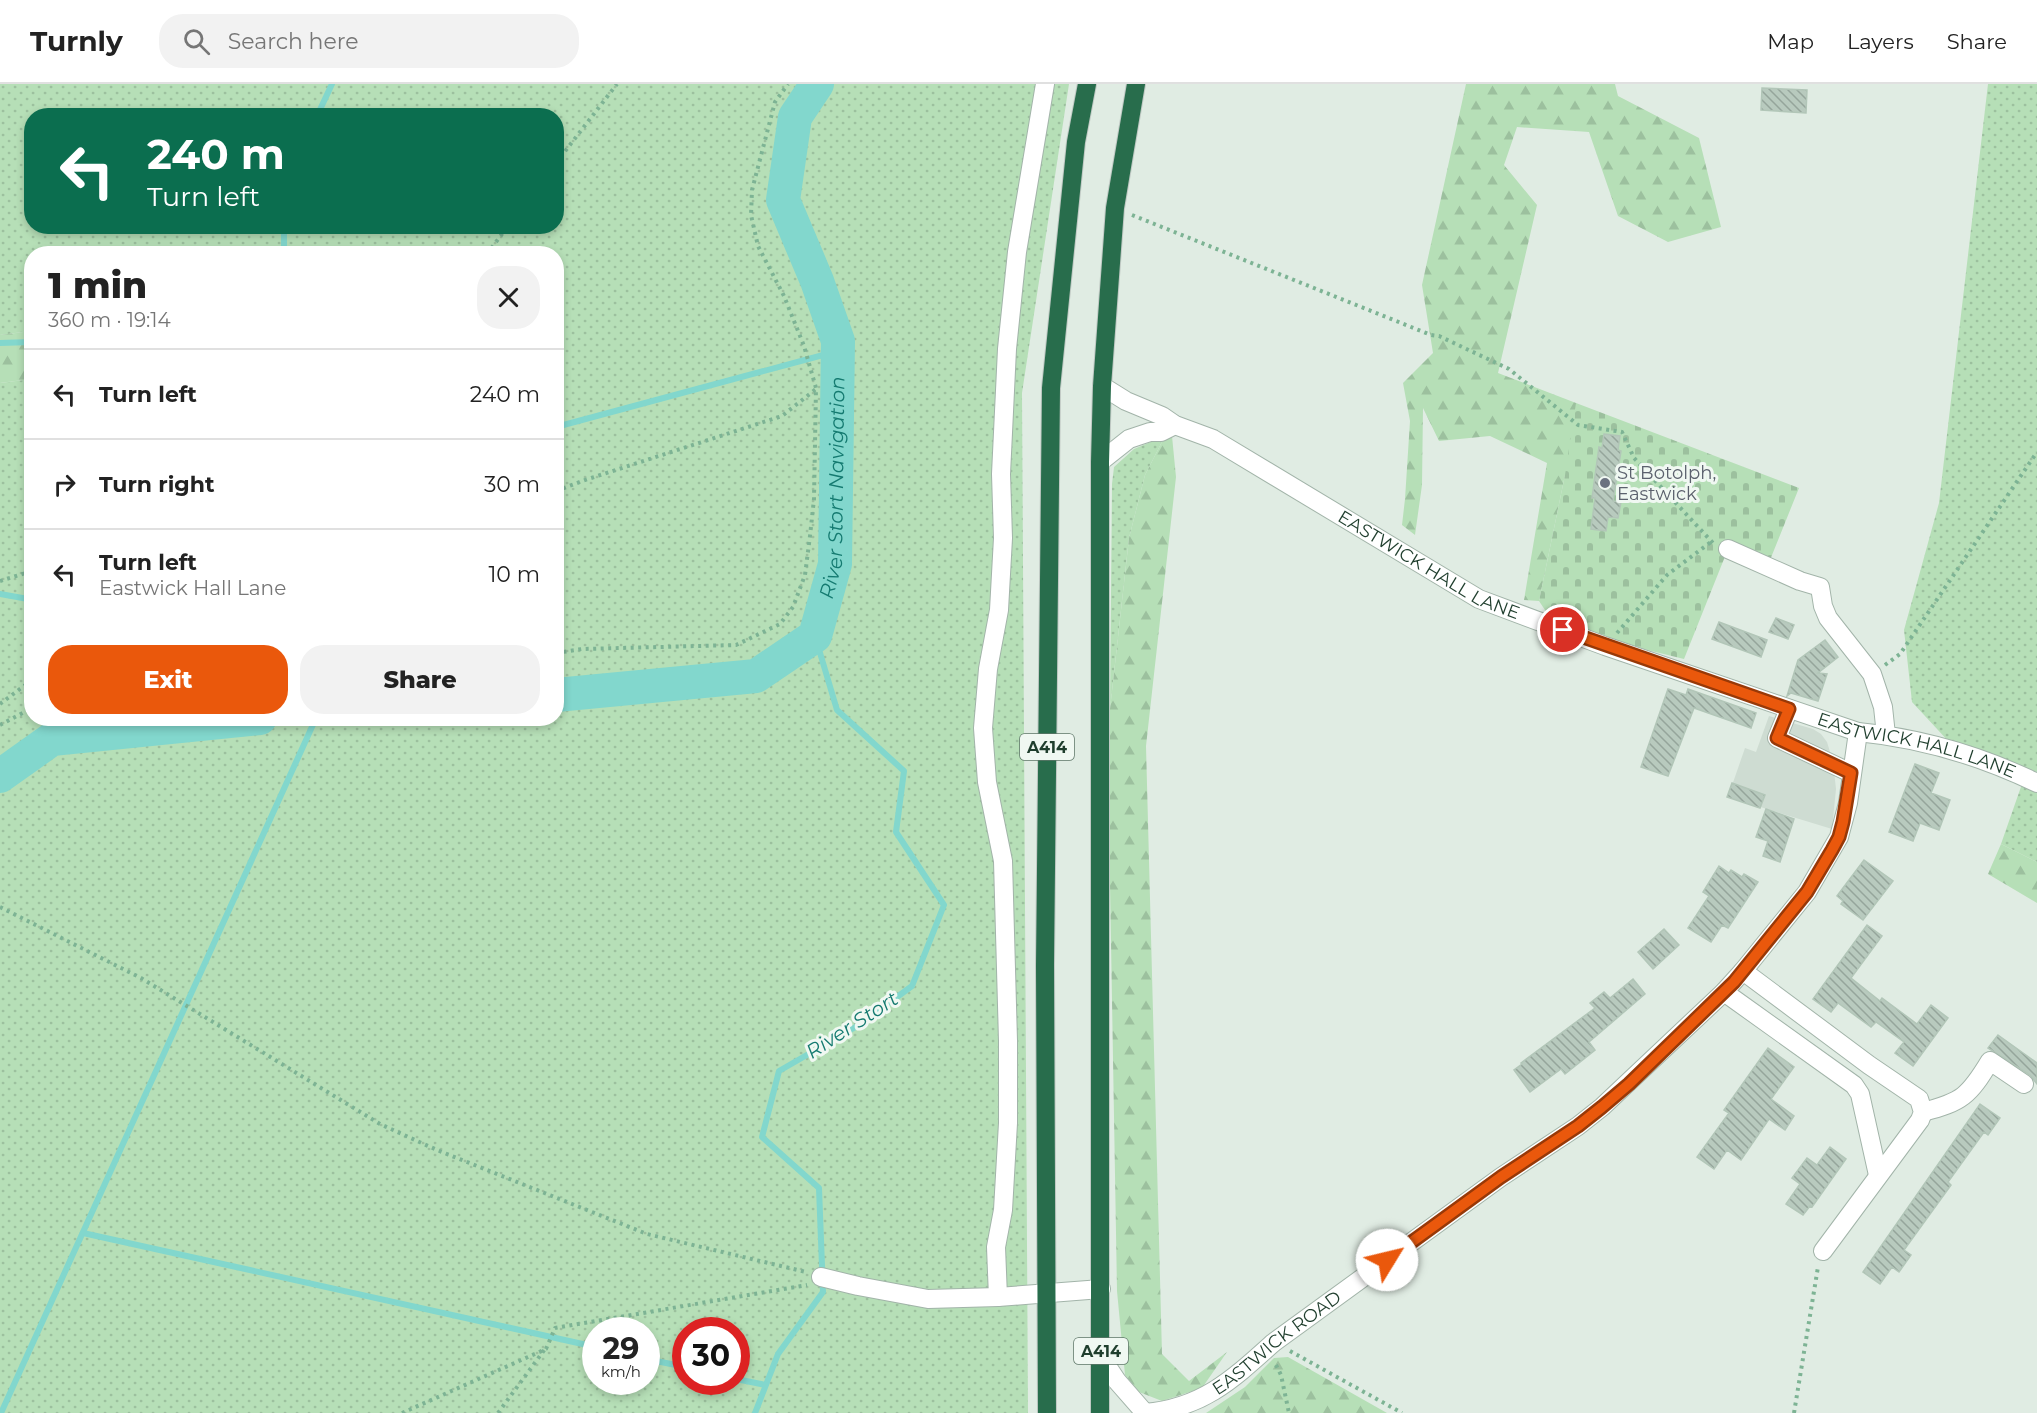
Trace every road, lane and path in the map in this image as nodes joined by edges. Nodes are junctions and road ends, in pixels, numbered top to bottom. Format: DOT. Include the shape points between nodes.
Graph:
graph roads {
  1 [pos="617,84"];
  2 [pos="788,84"];
  3 [pos="1045,84"];
  4 [pos="1087,84"];
  5 [pos="1136,84"];
  6 [pos="564,153"];
  7 [pos="1115,208"];
  8 [pos="1102,386"];
  9 [pos="816,388"];
  10 [pos="1175,425"];
  11 [pos="2037,452"];
  12 [pos="1100,462"];
  13 [pos="564,488"];
  14 [pos="1711,542"];
  15 [pos="1728,549"];
  16 [pos="24,574"];
  17 [pos="0,581"];
  18 [pos="1605,646"];
  19 [pos="564,652"];
  20 [pos="1872,674"];
  21 [pos="24,686"];
  22 [pos="0,704"];
  23 [pos="1789,709"];
  24 [pos="24,712"];
  25 [pos="0,725"];
  26 [pos="1858,732"];
  27 [pos="1886,735"];
  28 [pos="1851,773"];
  29 [pos="2037,783"];
  30 [pos="0,907"];
  31 [pos="1743,971"];
  32 [pos="1724,992"];
  33 [pos="1869,1065"];
  34 [pos="2024,1084"];
  35 [pos="1854,1085"];
  36 [pos="1923,1112"];
  37 [pos="1878,1175"];
  38 [pos="1823,1251"];
  39 [pos="816,1277"];
  40 [pos="1101,1289"];
  41 [pos="1047,1292"];
  42 [pos="998,1298"];
  43 [pos="1270,1346"];
  44 [pos="546,1349"];
  45 [pos="1101,1357"];
  46 [pos="402,1413"];
  47 [pos="498,1413"];
  48 [pos="1047,1413"];
  49 [pos="1100,1413"];
  50 [pos="1145,1413"];
  51 [pos="1289,1413"];
  52 [pos="1402,1413"];
  53 [pos="1794,1413"];
  1 -- 6 [label="path"];
  2 -- 9 [label="path" via="775,102 752,190 751,215 758,246 784,296"];
  3 -- 42 [label="street" via="1017,252 1007,349 999,610 983,728 987,782 1003,861 1008,1041 1007,1134 996,1247"];
  4 -- 41 [label="highway, A414" via="1076,142 1051,388 1045,966"];
  5 -- 7 [label="highway, A414"];
  7 -- 8 [label="highway, A414"];
  7 -- 14 [label="path" via="1439,336 1509,369 1578,424 1622,432 1634,458"];
  8 -- 10 [label="street, EASTWICK HALL LANE"];
  8 -- 12 [label="highway, A414"];
  9 -- 13 [label="path" via="782,416"];
  9 -- 19 [label="path" via="814,500 805,575 793,606 780,624 736,645"];
  10 -- 12 [label="street" via="1129,439"];
  10 -- 18 [label="street, EASTWICK HALL LANE" via="1213,439 1479,599"];
  11 -- 20 [label="path" via="1900,654"];
  12 -- 40 [label="highway, A414"];
  14 -- 15 [label="path"];
  14 -- 18 [label="path" via="1667,575"];
  15 -- 20 [label="street" via="1820,587 1828,618"];
  16 -- 17 [label="path"];
  18 -- 23 [label="street, EASTWICK HALL LANE"];
  20 -- 27 [label="street" via="1883,707"];
  21 -- 22 [label="path"];
  23 -- 26 [label="street, EASTWICK HALL LANE"];
  23 -- 28 [label="street" via="1777,738"];
  24 -- 25 [label="path"];
  26 -- 27 [label="street, EASTWICK HALL LANE"];
  26 -- 28 [label="street, EASTWICK ROAD"];
  27 -- 29 [label="street, EASTWICK HALL LANE" via="1923,741"];
  28 -- 31 [label="street, EASTWICK ROAD" via="1843,822 1832,850 1807,892"];
  30 -- 39 [label="path" via="141,978 380,1124 437,1150 647,1234"];
  31 -- 32 [label="street, EASTWICK ROAD"];
  31 -- 33 [label="street"];
  32 -- 35 [label="street"];
  32 -- 43 [label="street, EASTWICK ROAD" via="1578,1126 1501,1177"];
  33 -- 35 [label="street"];
  33 -- 36 [label="street" via="1919,1100"];
  34 -- 36 [label="street" via="1989,1061 1965,1096"];
  35 -- 37 [label="street" via="1860,1094"];
  36 -- 37 [label="street"];
  37 -- 38 [label="street"];
  38 -- 53 [label="path"];
  39 -- 42 [label="street" via="928,1299"];
  39 -- 44 [label="path" via="808,1285 555,1328"];
  40 -- 41 [label="street"];
  40 -- 45 [label="highway, A414"];
  41 -- 42 [label="street"];
  41 -- 48 [label="highway, A414"];
  43 -- 50 [label="street, EASTWICK ROAD" via="1211,1393 1188,1405"];
  43 -- 51 [label="path"];
  43 -- 52 [label="path"];
  44 -- 46 [label="path"];
  44 -- 47 [label="path"];
  45 -- 49 [label="highway, A414"];
  45 -- 50 [label="street, EASTWICK ROAD"];
}
